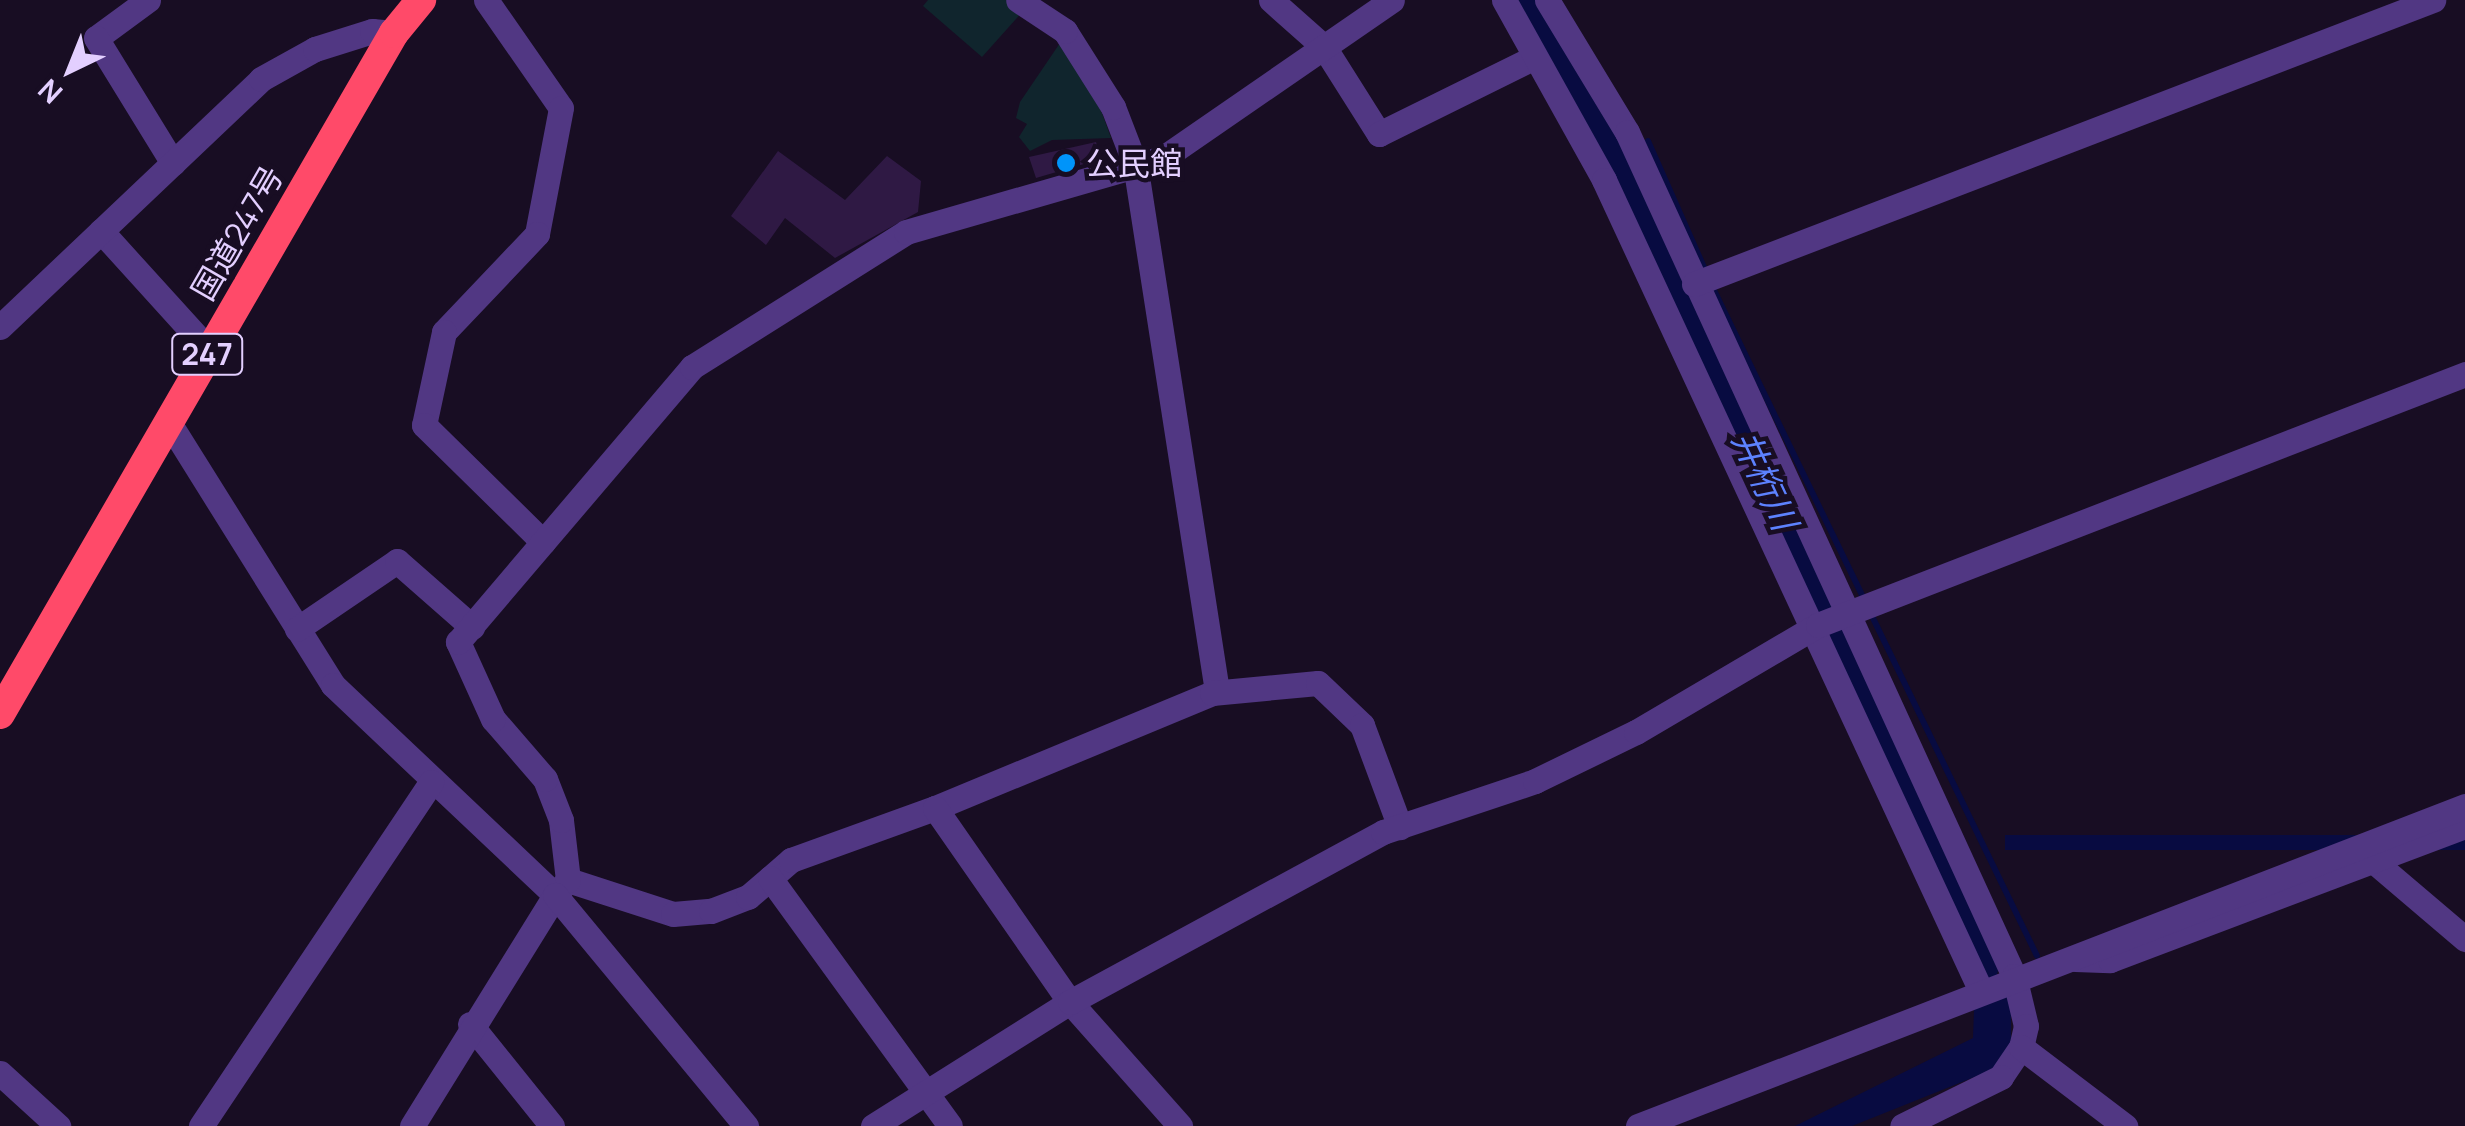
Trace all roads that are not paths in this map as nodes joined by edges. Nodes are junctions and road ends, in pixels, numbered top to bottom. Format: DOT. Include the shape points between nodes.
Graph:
graph roads {
  1 [pos="148,0"];
  2 [pos="486,0"];
  3 [pos="1018,0"];
  4 [pos="1271,0"];
  5 [pos="1392,0"];
  6 [pos="1504,0"];
  7 [pos="1547,0"];
  8 [pos="2433,0"];
  9 [pos="422,2"];
  10 [pos="394,33"];
  11 [pos="1324,46"];
  12 [pos="1536,57"];
  13 [pos="172,162"];
  14 [pos="1135,164"];
  15 [pos="101,231"];
  16 [pos="1694,284"];
  17 [pos="0,327"];
  18 [pos="210,350"];
  19 [pos="2465,374"];
  20 [pos="168,421"];
  21 [pos="544,542"];
  22 [pos="1848,615"];
  23 [pos="1815,626"];
  24 [pos="472,627"];
  25 [pos="297,628"];
  26 [pos="1212,693"];
  27 [pos="0,714"];
  28 [pos="432,782"];
  29 [pos="2465,806"];
  30 [pos="935,808"];
  31 [pos="2465,826"];
  32 [pos="1400,827"];
  33 [pos="2376,863"];
  34 [pos="770,878"];
  35 [pos="562,887"];
  36 [pos="2465,939"];
  37 [pos="2014,976"];
  38 [pos="1980,989"];
  39 [pos="1070,1002"];
  40 [pos="470,1024"];
  41 [pos="2022,1047"];
  42 [pos="0,1073"];
  43 [pos="926,1093"];
  44 [pos="58,1126"];
  45 [pos="202,1126"];
  46 [pos="412,1126"];
  47 [pos="552,1126"];
  48 [pos="746,1126"];
  49 [pos="873,1126"];
  50 [pos="950,1126"];
  51 [pos="1180,1126"];
  52 [pos="1638,1126"];
  53 [pos="1902,1126"];
  54 [pos="2124,1126"];
  1 -- 13 [label="street" via="96,38"];
  2 -- 21 [label="street" via="560,108 537,234 444,332 424,425"];
  3 -- 14 [label="street" via="1065,31 1113,108"];
  4 -- 11 [label="street"];
  5 -- 11 [label="street"];
  6 -- 12 [label="street"];
  7 -- 16 [label="street" via="1628,132"];
  8 -- 16 [label="street"];
  9 -- 10 [label="highway, 国道247号 / 247"];
  10 -- 13 [label="street" via="372,31 315,49 260,79"];
  10 -- 18 [label="highway, 国道247号 / 247"];
  11 -- 12 [label="street" via="1379,134"];
  11 -- 14 [label="street" via="1163,158"];
  12 -- 23 [label="street" via="1604,180"];
  13 -- 15 [label="street"];
  14 -- 21 [label="street" via="906,232 692,367"];
  14 -- 26 [label="street" via="1217,691"];
  15 -- 17 [label="street"];
  15 -- 18 [label="street"];
  16 -- 22 [label="street"];
  18 -- 20 [label="highway, 国道247号 / 247"];
  19 -- 22 [label="street"];
  20 -- 25 [label="street"];
  20 -- 27 [label="highway, 国道247号 / 247"];
  21 -- 24 [label="street"];
  22 -- 23 [label="street"];
  22 -- 37 [label="street"];
  23 -- 32 [label="street" via="1636,732 1535,782"];
  23 -- 38 [label="street"];
  24 -- 25 [label="street" via="397,561"];
  24 -- 35 [label="street" via="458,642 471,676 493,719 545,779 561,820"];
  25 -- 28 [label="street" via="333,685"];
  26 -- 30 [label="street"];
  26 -- 32 [label="street" via="1318,682 1362,724"];
  28 -- 35 [label="street"];
  28 -- 45 [label="street"];
  29 -- 33 [label="street"];
  30 -- 34 [label="street" via="792,860"];
  30 -- 39 [label="street"];
  31 -- 33 [label="street"];
  32 -- 39 [label="street"];
  33 -- 36 [label="street"];
  33 -- 37 [label="street"];
  34 -- 35 [label="street" via="723,907 673,914"];
  34 -- 43 [label="street"];
  35 -- 40 [label="street"];
  35 -- 48 [label="street"];
  37 -- 38 [label="street"];
  37 -- 41 [label="street" via="2026,1026"];
  38 -- 52 [label="street"];
  39 -- 43 [label="street"];
  39 -- 51 [label="street"];
  40 -- 46 [label="street"];
  40 -- 47 [label="street"];
  41 -- 53 [label="street" via="2001,1077"];
  41 -- 54 [label="street"];
  42 -- 44 [label="street"];
  43 -- 49 [label="street"];
  43 -- 50 [label="street"];
}
